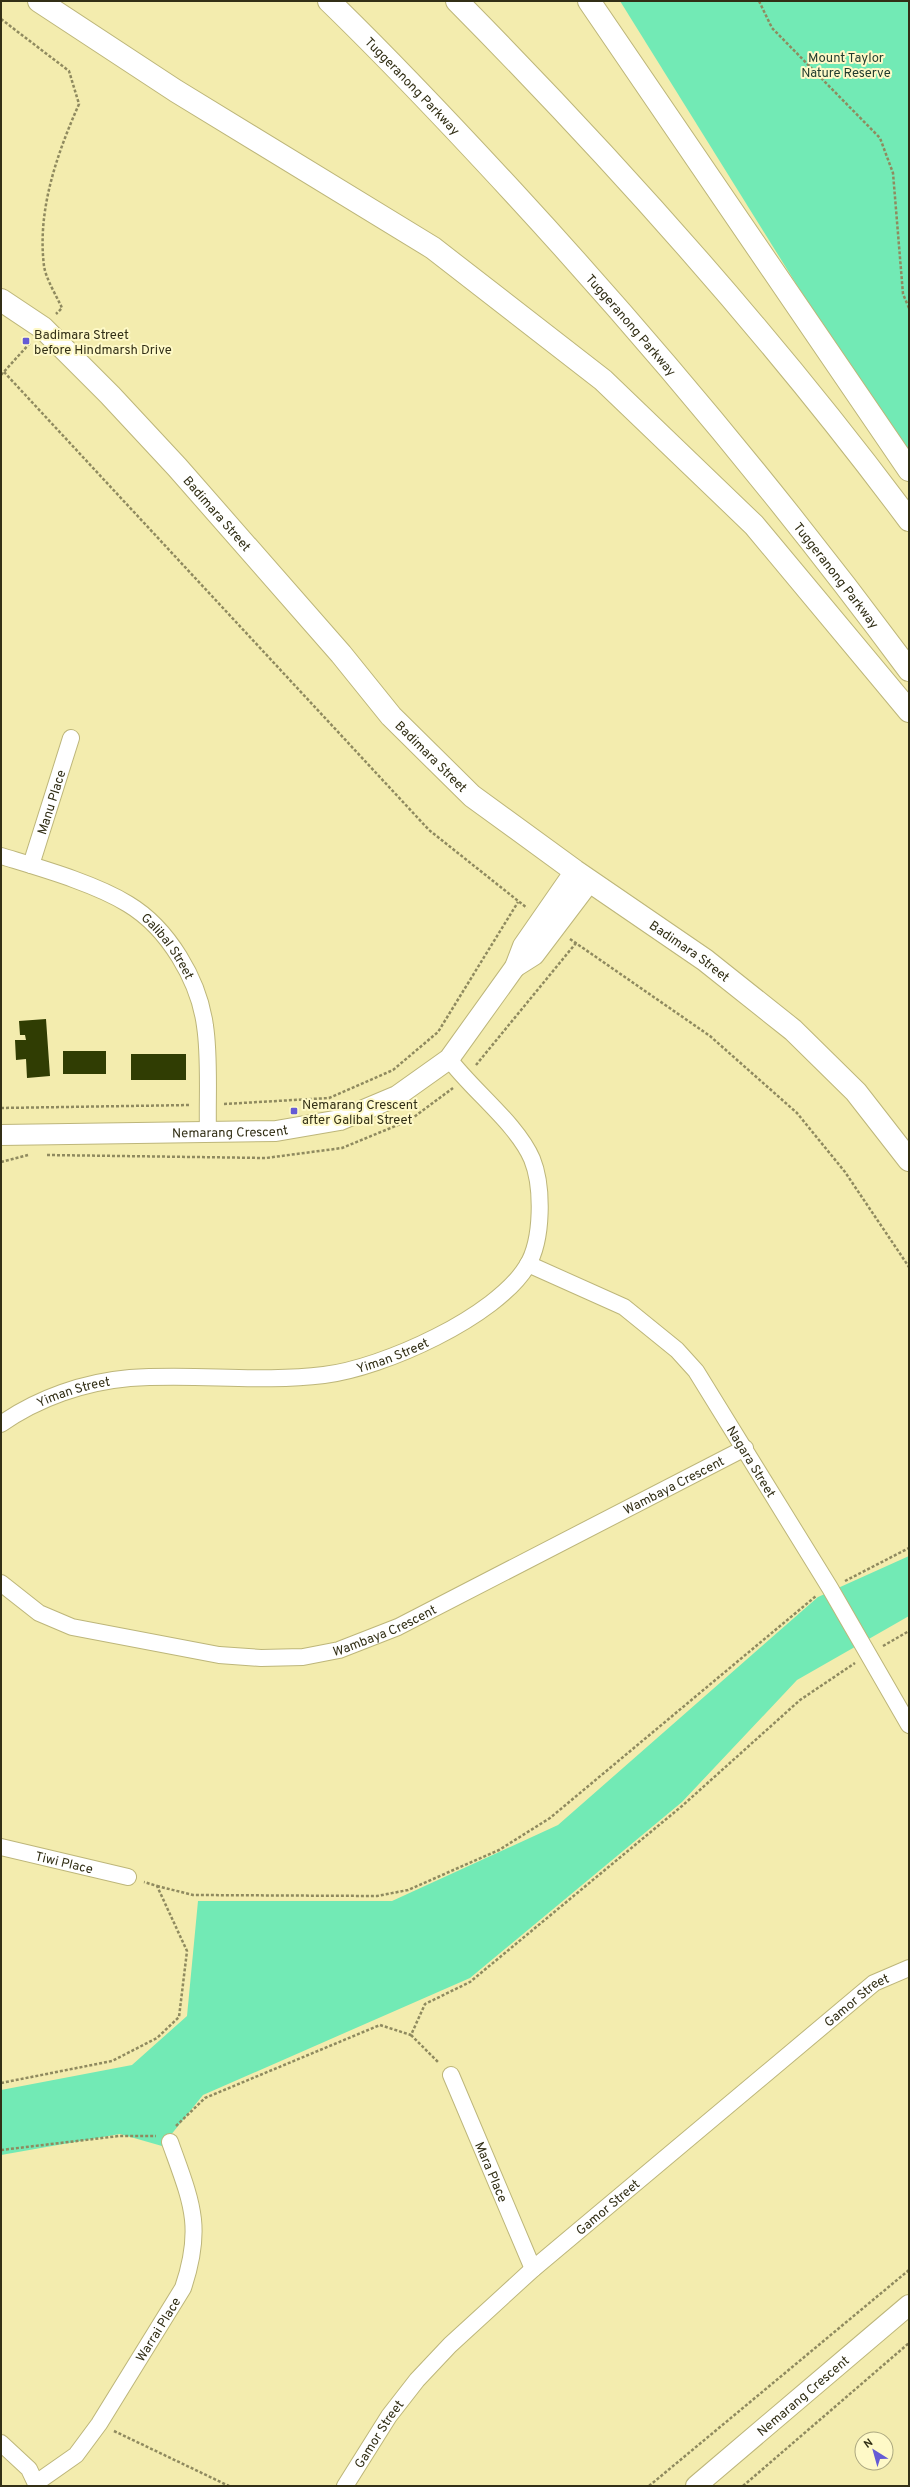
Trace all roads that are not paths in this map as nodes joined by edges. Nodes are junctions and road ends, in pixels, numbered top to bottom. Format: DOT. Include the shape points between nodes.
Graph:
graph roads {
  1 [pos="329,1"];
  2 [pos="457,1"];
  3 [pos="589,1"];
  4 [pos="47,4"];
  5 [pos="1,300"];
  6 [pos="909,470"];
  7 [pos="909,520"];
  8 [pos="909,670"];
  9 [pos="909,711"];
  10 [pos="71,738"];
  11 [pos="1,856"];
  12 [pos="31,865"];
  13 [pos="582,876"];
  14 [pos="449,1059"];
  15 [pos="208,1132"];
  16 [pos="1,1135"];
  17 [pos="909,1160"];
  18 [pos="528,1264"];
  19 [pos="1,1424"];
  20 [pos="745,1448"];
  21 [pos="1,1583"];
  22 [pos="909,1725"];
  23 [pos="1,1847"];
  24 [pos="128,1877"];
  25 [pos="909,1968"];
  26 [pos="451,2075"];
  27 [pos="170,2142"];
  28 [pos="533,2269"];
  29 [pos="909,2305"];
  30 [pos="1,2444"];
  31 [pos="37,2485"];
  32 [pos="345,2486"];
  33 [pos="696,2486"];
  1 -- 8 [label="main road, Tuggeranong Parkway" via="462,137 574,258 660,357 822,555"];
  2 -- 7 [label="main road" via="518,62 640,195 758,331"];
  3 -- 6 [label="main road"];
  4 -- 9 [label="main road" via="176,92 433,248 604,380 754,525"];
  5 -- 13 [label="main road, Badimara Street" via="43,328 79,362 177,467 392,716 472,796"];
  10 -- 12 [label="street, Manu Place"];
  11 -- 12 [label="street, Galibal Street"];
  12 -- 15 [label="street, Galibal Street" via="110,894 129,904 149,920 176,953 198,997 206,1026"];
  13 -- 14 [label="street, Nemarang Crescent" via="534,955 515,967"];
  13 -- 17 [label="main road, Badimara Street" via="705,960 793,1030 856,1092"];
  14 -- 15 [label="street, Nemarang Crescent" via="397,1096 340,1120 276,1131"];
  14 -- 18 [label="street, Yiman Street" via="464,1080 515,1132 531,1158 539,1188 540,1204 535,1240"];
  15 -- 16 [label="street, Nemarang Crescent"];
  18 -- 19 [label="street, Yiman Street" via="513,1284 492,1302 436,1336 376,1364 324,1375 130,1378 100,1383 44,1400"];
  18 -- 20 [label="street, Nagara Street" via="624,1307 655,1331 677,1350 696,1372"];
  20 -- 21 [label="street, Wambaya Crescent" via="398,1627 339,1650 314,1655 267,1658 219,1655 72,1626 39,1613"];
  20 -- 22 [label="street, Nagara Street"];
  23 -- 24 [label="street, Tiwi Place"];
  25 -- 28 [label="street, Gamor Street" via="874,1983"];
  26 -- 28 [label="street, Mara Place"];
  27 -- 31 [label="street, Warrai Place" via="194,2212 191,2264 182,2288 99,2424 76,2455"];
  28 -- 32 [label="street, Gamor Street" via="450,2345 417,2380 389,2416"];
  29 -- 33 [label="street, Nemarang Crescent"];
  30 -- 31 [label="street" via="17,2455 29,2469"];
}
